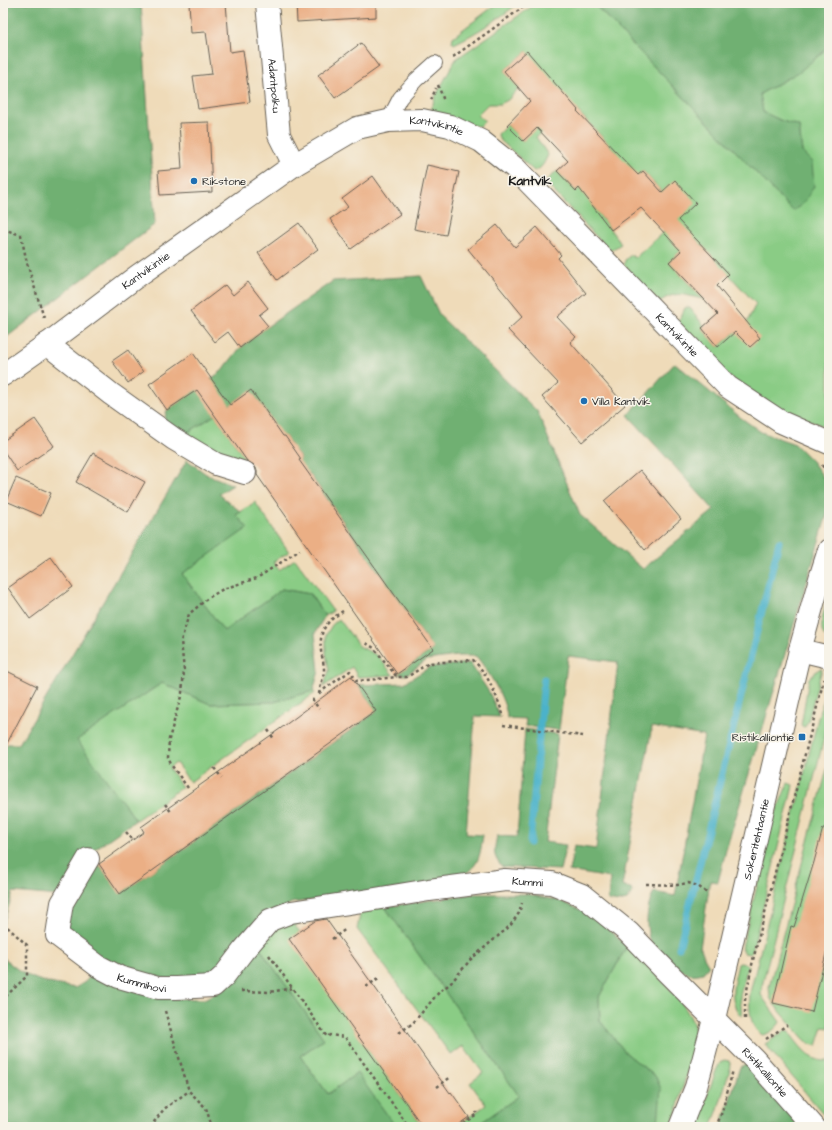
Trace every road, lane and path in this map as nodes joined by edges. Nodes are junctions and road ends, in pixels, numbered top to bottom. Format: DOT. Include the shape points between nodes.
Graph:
graph roads {
  1 [pos="267,3"];
  2 [pos="529,3"];
  3 [pos="451,61"];
  4 [pos="435,63"];
  5 [pos="441,79"];
  6 [pos="422,120"];
  7 [pos="388,121"];
  8 [pos="294,165"];
  9 [pos="3,229"];
  10 [pos="49,343"];
  11 [pos="3,375"];
  12 [pos="829,442"];
  13 [pos="820,462"];
  14 [pos="244,473"];
  15 [pos="829,476"];
  16 [pos="300,550"];
  17 [pos="829,550"];
  18 [pos="343,611"];
  19 [pos="366,643"];
  20 [pos="800,650"];
  21 [pos="826,668"];
  22 [pos="397,677"];
  23 [pos="312,699"];
  24 [pos="319,709"];
  25 [pos="504,717"];
  26 [pos="503,725"];
  27 [pos="268,730"];
  28 [pos="583,736"];
  29 [pos="274,739"];
  30 [pos="214,768"];
  31 [pos="222,778"];
  32 [pos="188,788"];
  33 [pos="165,804"];
  34 [pos="172,813"];
  35 [pos="126,832"];
  36 [pos="133,840"];
  37 [pos="88,859"];
  38 [pos="526,881"];
  39 [pos="646,884"];
  40 [pos="708,894"];
  41 [pos="3,923"];
  42 [pos="346,929"];
  43 [pos="256,936"];
  44 [pos="332,939"];
  45 [pos="380,977"];
  46 [pos="213,986"];
  47 [pos="366,987"];
  48 [pos="158,988"];
  49 [pos="293,988"];
  50 [pos="3,999"];
  51 [pos="714,1018"];
  52 [pos="787,1025"];
  53 [pos="399,1033"];
  54 [pos="750,1043"];
  55 [pos="451,1077"];
  56 [pos="437,1087"];
  57 [pos="189,1091"];
  58 [pos="476,1112"];
  59 [pos="150,1127"];
  60 [pos="212,1127"];
  61 [pos="409,1127"];
  62 [pos="458,1127"];
  63 [pos="680,1127"];
  64 [pos="716,1127"];
  65 [pos="814,1127"];
  1 -- 8 [label="street, Adantpolku" via="279,135"];
  2 -- 3 [label="path" via="454,55"];
  4 -- 7 [label="lane" via="400,98"];
  5 -- 6 [label="path"];
  6 -- 7 [label="street, Kantvikintie"];
  6 -- 12 [label="street, Kantvikintie" via="450,126 481,140 515,168 728,387 781,422"];
  7 -- 8 [label="street, Kantvikintie" via="357,128"];
  8 -- 10 [label="street, Kantvikintie" via="136,277"];
  9 -- 10 [label="path" via="21,235"];
  10 -- 11 [label="street, Kantvikintie"];
  10 -- 14 [label="street" via="111,394 174,439 216,464"];
  13 -- 15 [label="path"];
  16 -- 32 [label="path" via="257,578 223,589 189,614 181,641 184,671 182,693 168,739 168,758"];
  17 -- 20 [label="street, Sokeritehtaantie"];
  18 -- 22 [label="path" via="331,618 321,635 324,670 318,694 350,671 357,681"];
  19 -- 22 [label="path" via="374,648"];
  20 -- 21 [label="street"];
  20 -- 51 [label="street, Sokeritehtaantie"];
  21 -- 54 [label="path" via="753,960 745,1000 745,1021"];
  22 -- 25 [label="path" via="407,677 429,663 473,660 496,694"];
  23 -- 24 [label="path"];
  26 -- 28 [label="path"];
  27 -- 29 [label="path"];
  30 -- 31 [label="path"];
  33 -- 34 [label="path"];
  35 -- 36 [label="path"];
  37 -- 48 [label="street, Kummihovi" via="62,903 57,935 98,966 119,977"];
  38 -- 43 [label="street, Kummi" via="505,880 429,890 291,912 270,920"];
  38 -- 51 [label="street, Kummi" via="552,883 582,895 628,932"];
  38 -- 53 [label="path" via="519,913 510,926 471,959 413,1023"];
  39 -- 40 [label="path" via="688,883 698,886"];
  41 -- 50 [label="path" via="27,945 27,976"];
  42 -- 44 [label="path"];
  43 -- 46 [label="street"];
  43 -- 49 [label="path"];
  45 -- 47 [label="path"];
  46 -- 48 [label="street, Kummihovi"];
  46 -- 49 [label="path" via="235,991 270,992"];
  48 -- 57 [label="path"];
  49 -- 61 [label="path" via="327,1037 345,1037"];
  51 -- 54 [label="street, Ristikalliontie"];
  51 -- 63 [label="street, Sokeritehtaantie" via="696,1087"];
  52 -- 54 [label="path"];
  54 -- 64 [label="path"];
  54 -- 65 [label="street, Ristikalliontie" via="754,1058"];
  55 -- 56 [label="path"];
  57 -- 59 [label="path" via="164,1109"];
  57 -- 60 [label="path" via="206,1108"];
  58 -- 62 [label="path" via="477,1114"];
}
